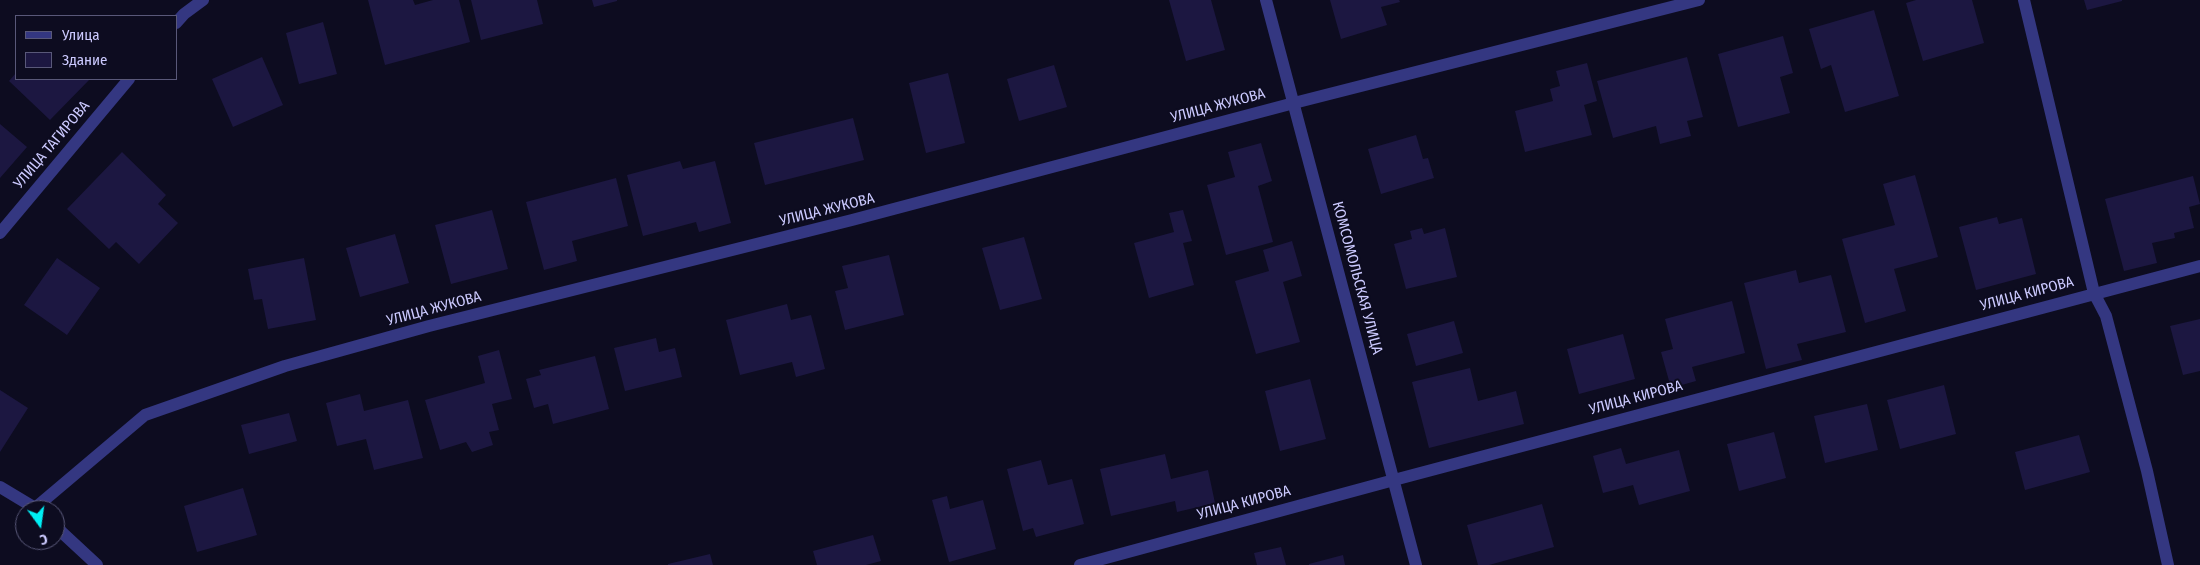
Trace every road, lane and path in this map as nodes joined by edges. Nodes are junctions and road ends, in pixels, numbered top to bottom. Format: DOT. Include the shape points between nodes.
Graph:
graph roads {
  1 [pos="203,0"];
  2 [pos="1266,0"];
  3 [pos="1699,0"];
  4 [pos="2024,0"];
  5 [pos="178,21"];
  6 [pos="128,80"];
  7 [pos="1294,103"];
  8 [pos="0,233"];
  9 [pos="2200,266"];
  10 [pos="2094,293"];
  11 [pos="1394,480"];
  12 [pos="0,487"];
  13 [pos="21,500"];
  14 [pos="46,500"];
  15 [pos="65,535"];
  16 [pos="97,565"];
  17 [pos="1080,565"];
  18 [pos="1416,565"];
  19 [pos="2168,565"];
  1 -- 5 [label="street"];
  2 -- 7 [label="street, КОМСОМОЛЬСКАЯ УЛИЦА"];
  3 -- 7 [label="street, УЛИЦА ЖУКОВА"];
  4 -- 10 [label="street"];
  6 -- 8 [label="street, УЛИЦА ТАГИРОВА"];
  7 -- 11 [label="street, КОМСОМОЛЬСКАЯ УЛИЦА"];
  7 -- 14 [label="street, УЛИЦА ЖУКОВА" via="285,366 146,414"];
  9 -- 10 [label="street, УЛИЦА КИРОВА"];
  10 -- 11 [label="street, УЛИЦА КИРОВА"];
  10 -- 19 [label="street" via="2106,316"];
  11 -- 17 [label="street, УЛИЦА КИРОВА"];
  11 -- 18 [label="street, КОМСОМОЛЬСКАЯ УЛИЦА"];
  12 -- 13 [label="street, УЛИЦА ЖУКОВА"];
  15 -- 16 [label="street"];
}
